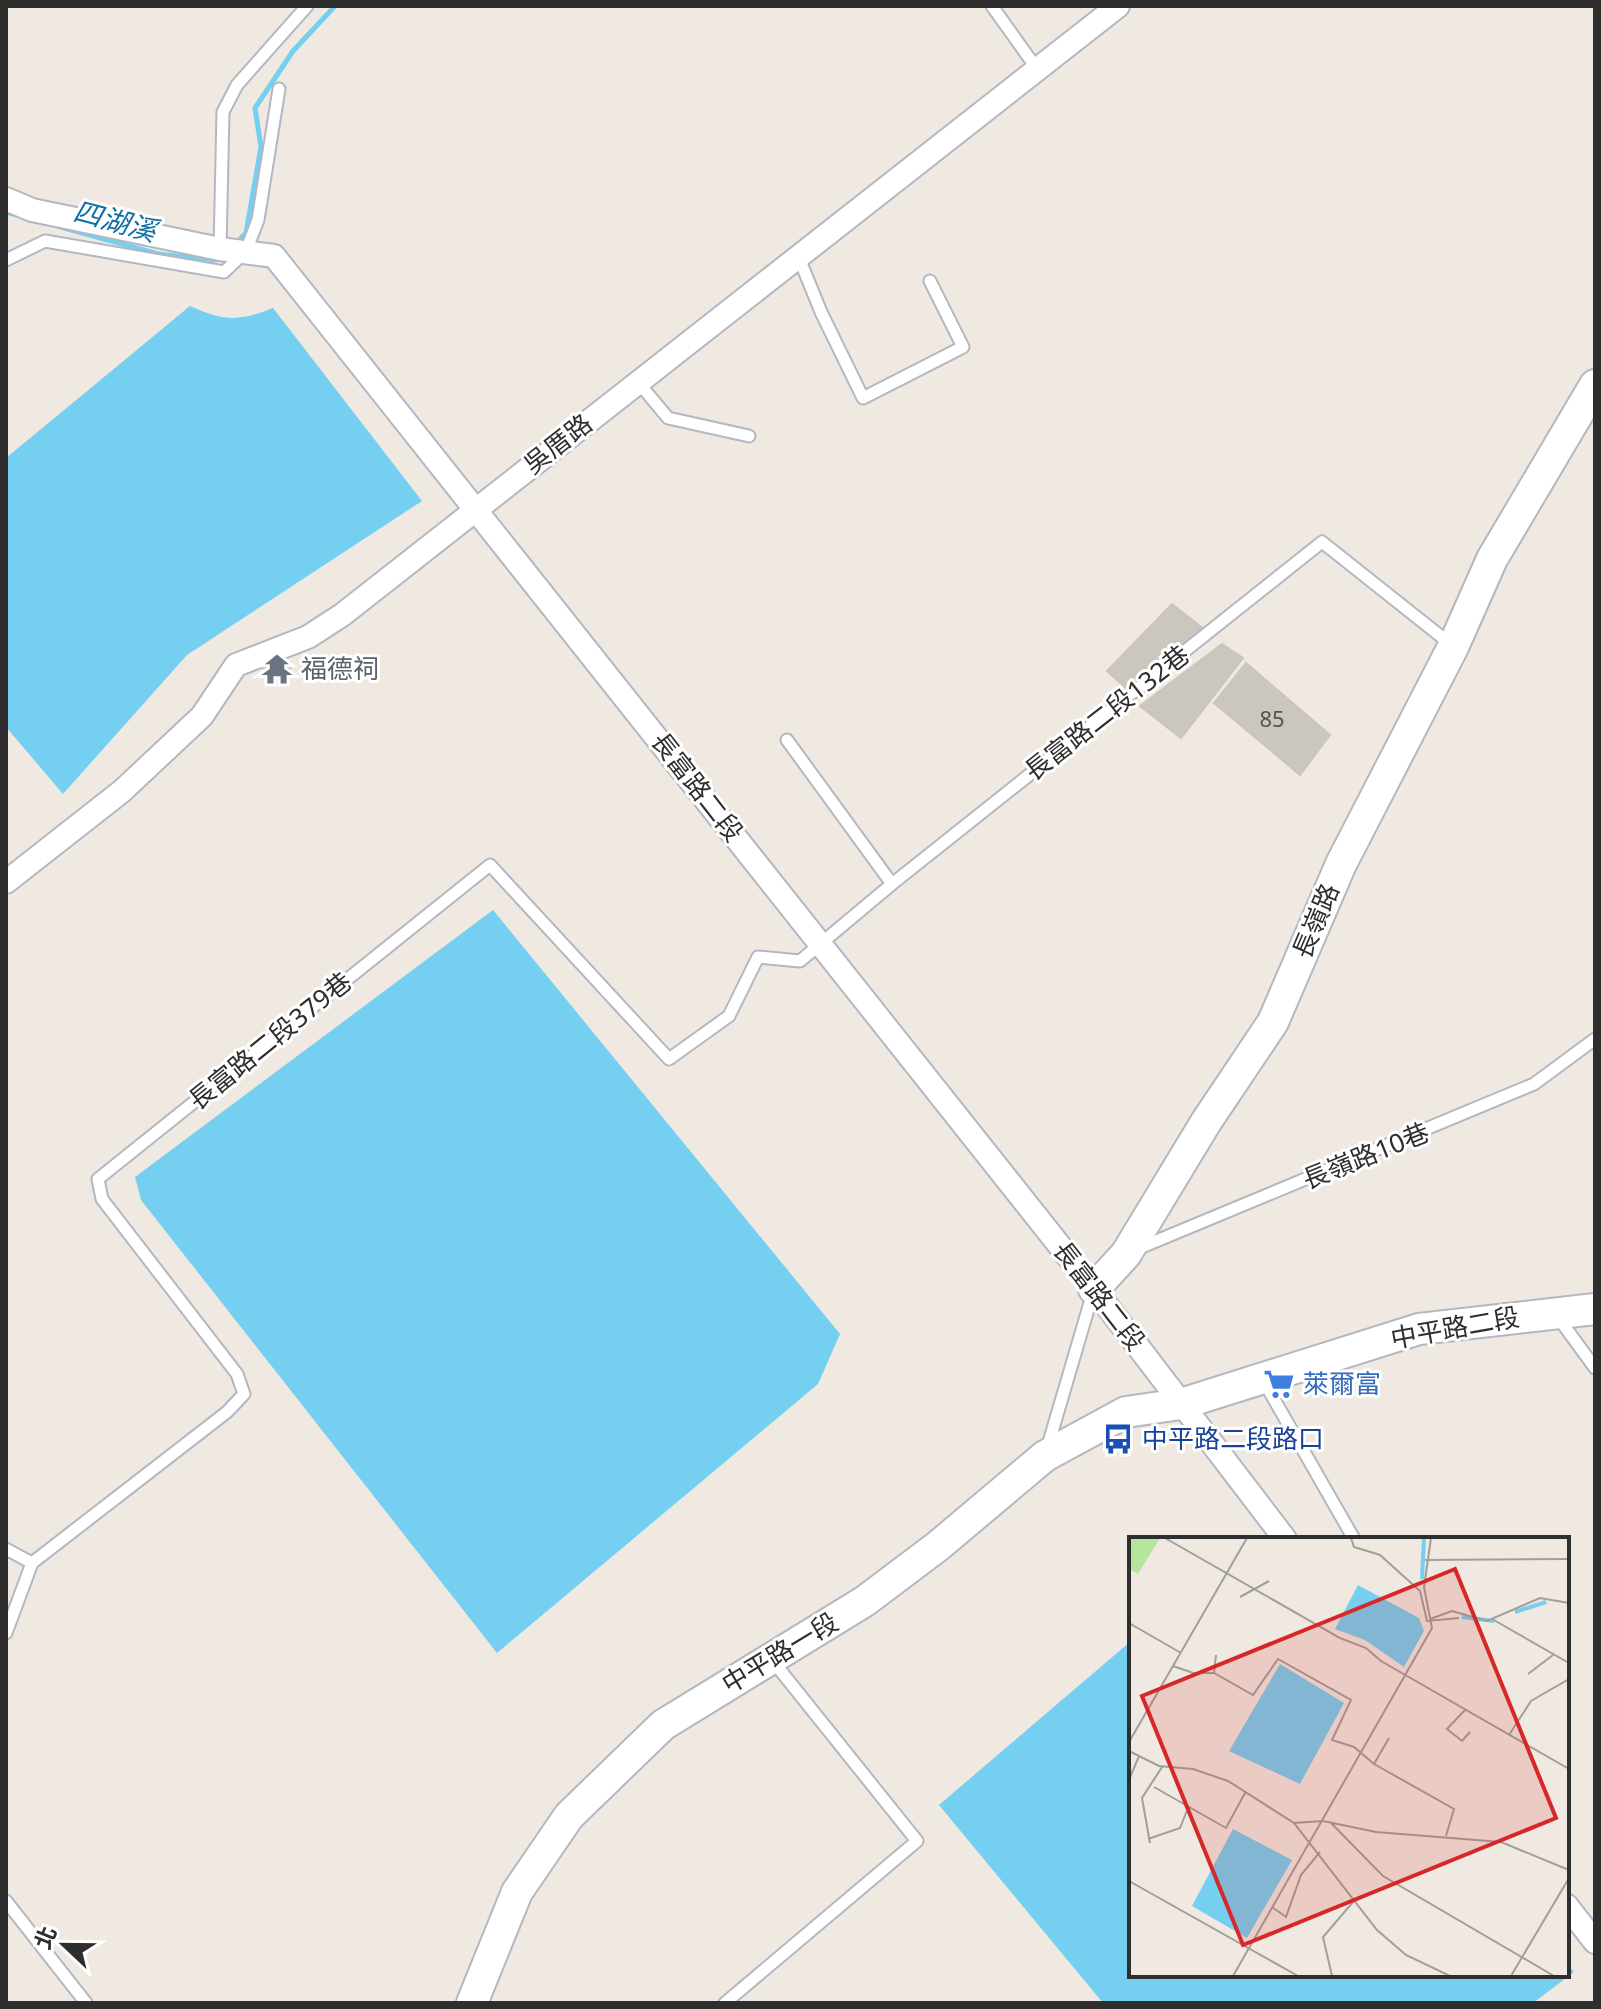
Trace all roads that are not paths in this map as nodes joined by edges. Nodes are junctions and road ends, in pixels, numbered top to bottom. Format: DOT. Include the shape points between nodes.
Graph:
graph roads {
  1 [pos="307,6"];
  2 [pos="992,6"];
  3 [pos="1118,6"];
  4 [pos="1037,69"];
  5 [pos="279,89"];
  6 [pos="6,199"];
  7 [pos="220,249"];
  8 [pos="246,251"];
  9 [pos="799,258"];
  10 [pos="6,260"];
  11 [pos="930,281"];
  12 [pos="638,382"];
  13 [pos="1595,385"];
  14 [pos="749,436"];
  15 [pos="476,507"];
  16 [pos="1453,647"];
  17 [pos="787,740"];
  18 [pos="6,882"];
  19 [pos="892,884"];
  20 [pos="819,941"];
  21 [pos="1595,1039"];
  22 [pos="1126,1254"];
  23 [pos="1094,1289"];
  24 [pos="1595,1309"];
  25 [pos="1554,1313"];
  26 [pos="1595,1368"];
  27 [pos="1262,1377"];
  28 [pos="1181,1404"];
  29 [pos="1045,1456"];
  30 [pos="1283,1537"];
  31 [pos="1353,1537"];
  32 [pos="6,1549"];
  33 [pos="32,1563"];
  34 [pos="6,1633"];
  35 [pos="770,1659"];
  36 [pos="6,1901"];
  37 [pos="1569,1909"];
  38 [pos="1595,1942"];
  39 [pos="86,2003"];
  40 [pos="472,2003"];
  41 [pos="725,2003"];
  1 -- 7 [label="lane" via="237,85 223,112"];
  2 -- 4 [label="lane"];
  3 -- 4 [label="street, 吳厝路"];
  4 -- 9 [label="street, 吳厝路"];
  5 -- 8 [label="lane" via="258,220"];
  6 -- 7 [label="street, 長富路二段" via="32,210"];
  7 -- 8 [label="street, 長富路二段"];
  8 -- 10 [label="lane" via="224,272 45,241"];
  8 -- 15 [label="street, 長富路二段" via="274,256"];
  9 -- 11 [label="lane" via="863,398 963,347"];
  9 -- 12 [label="street, 吳厝路"];
  12 -- 14 [label="lane" via="668,418"];
  12 -- 15 [label="street, 吳厝路"];
  13 -- 16 [label="street, 長嶺路" via="1492,559"];
  15 -- 18 [label="street, 吳厝路" via="342,615 308,637 236,665 190,727 122,791"];
  15 -- 20 [label="street, 長富路二段"];
  16 -- 19 [label="lane, 長富路二段132巷" via="1322,542"];
  16 -- 22 [label="street, 長嶺路" via="1341,864 1273,1022"];
  17 -- 19 [label="lane"];
  19 -- 20 [label="lane, 長富路二段132巷"];
  20 -- 23 [label="street, 長富路二段"];
  20 -- 33 [label="lane, 長富路二段379巷" via="800,961 758,957 729,1016 669,1059 490,865 477,875 98,1179 102,1199 237,1374 244,1394"];
  21 -- 22 [label="lane, 長嶺路10巷" via="1534,1084"];
  22 -- 23 [label="street, 長嶺路"];
  23 -- 28 [label="street, 長富路二段"];
  23 -- 29 [label="lane, 長嶺路"];
  24 -- 25 [label="street, 中平路二段"];
  25 -- 26 [label="lane"];
  25 -- 27 [label="street, 中平路二段" via="1419,1329"];
  27 -- 28 [label="street, 中平路二段"];
  27 -- 31 [label="lane"];
  28 -- 29 [label="street, 中平路一段" via="1126,1412"];
  28 -- 30 [label="street, 長富路二段"];
  29 -- 35 [label="street, 中平路一段" via="877,1592"];
  32 -- 33 [label="lane"];
  33 -- 34 [label="lane"];
  35 -- 40 [label="street, 中平路一段" via="663,1725 569,1816 517,1892"];
  35 -- 41 [label="lane" via="917,1841"];
  36 -- 39 [label="lane"];
  37 -- 38 [label="street"];
}
